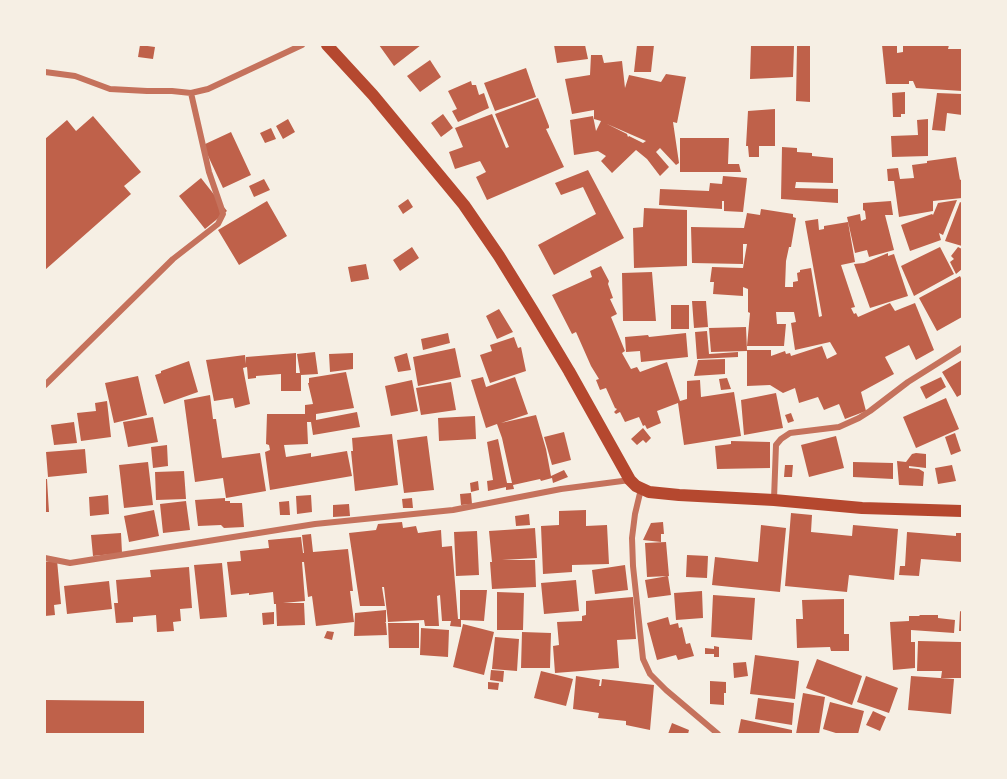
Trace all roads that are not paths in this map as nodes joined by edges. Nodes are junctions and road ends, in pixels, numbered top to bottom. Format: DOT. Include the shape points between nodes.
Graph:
graph roads {
  1 [pos="302,45"];
  2 [pos="327,45"];
  3 [pos="45,72"];
  4 [pos="191,93"];
  5 [pos="962,348"];
  6 [pos="45,385"];
  7 [pos="630,480"];
  8 [pos="640,489"];
  9 [pos="774,500"];
  10 [pos="962,511"];
  11 [pos="45,558"];
  12 [pos="718,734"];
  1 -- 4 [label="street"];
  2 -- 7 [label="main road" via="373,94 464,205 533,311"];
  3 -- 4 [label="street" via="75,76 110,89"];
  4 -- 6 [label="street" via="208,172 223,214 218,224 173,259"];
  5 -- 9 [label="street" via="859,418 839,427 790,433 781,439 776,445"];
  7 -- 8 [label="main road"];
  7 -- 11 [label="street" via="453,510 315,524 70,563"];
  8 -- 9 [label="main road"];
  8 -- 12 [label="street" via="632,538 643,659 650,674"];
  9 -- 10 [label="main road"];
}
